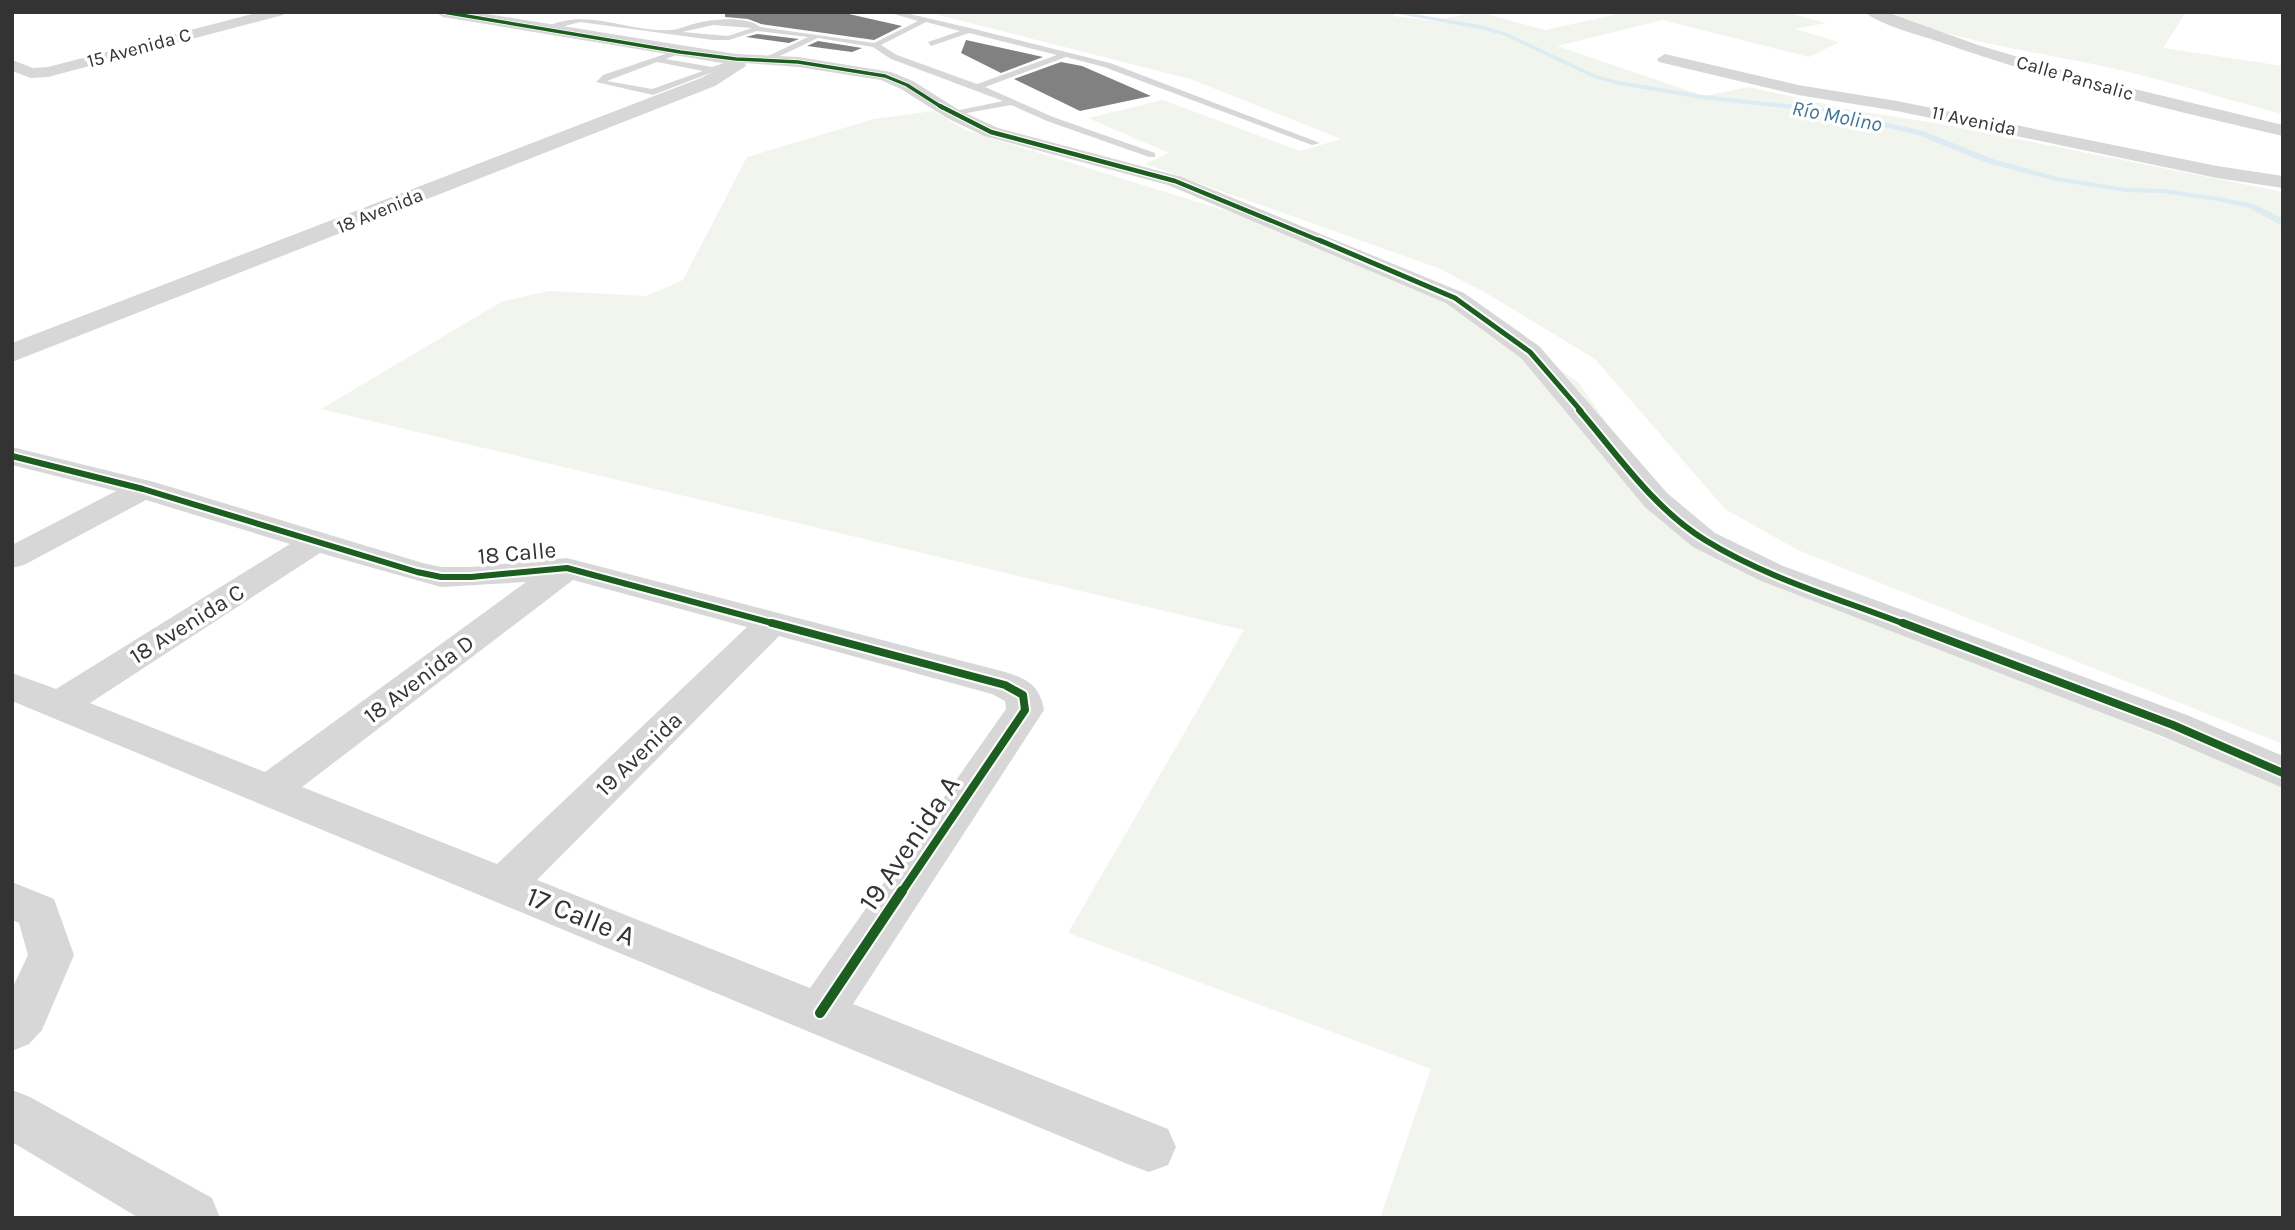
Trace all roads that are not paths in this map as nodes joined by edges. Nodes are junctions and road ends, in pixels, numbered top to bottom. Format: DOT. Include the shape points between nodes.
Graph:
graph roads {
  1 [pos="278,12"];
  2 [pos="443,12"];
  3 [pos="890,12"];
  4 [pos="1872,12"];
  5 [pos="925,20"];
  6 [pos="546,23"];
  7 [pos="756,29"];
  8 [pos="970,30"];
  9 [pos="672,33"];
  10 [pos="817,36"];
  11 [pos="931,44"];
  12 [pos="875,45"];
  13 [pos="680,52"];
  14 [pos="1066,54"];
  15 [pos="657,60"];
  16 [pos="767,60"];
  17 [pos="1665,60"];
  18 [pos="728,64"];
  19 [pos="12,65"];
  20 [pos="977,86"];
  21 [pos="1011,102"];
  22 [pos="953,114"];
  23 [pos="2283,131"];
  24 [pos="1315,143"];
  25 [pos="1152,155"];
  26 [pos="2283,182"];
  27 [pos="12,353"];
  28 [pos="12,456"];
  29 [pos="143,489"];
  30 [pos="315,542"];
  31 [pos="12,558"];
  32 [pos="567,568"];
  33 [pos="774,622"];
  34 [pos="12,686"];
  35 [pos="1023,695"];
  36 [pos="59,705"];
  37 [pos="2283,773"];
  38 [pos="271,789"];
  39 [pos="504,885"];
  40 [pos="12,900"];
  41 [pos="820,1013"];
  42 [pos="12,1029"];
  43 [pos="12,1114"];
  44 [pos="1149,1147"];
  45 [pos="192,1218"];
  1 -- 19 [label="street, 15 Avenida C" via="40,73"];
  2 -- 6 [label="street" via="522,25"];
  3 -- 5 [label="lane"];
  4 -- 23 [label="street, Calle Pansalic" via="2032,66"];
  5 -- 8 [label="lane"];
  5 -- 12 [label="lane"];
  6 -- 9 [label="lane" via="580,20"];
  6 -- 13 [label="street"];
  7 -- 9 [label="lane" via="729,38"];
  7 -- 9 [label="lane" via="706,21"];
  7 -- 10 [label="lane"];
  8 -- 11 [label="lane"];
  8 -- 14 [label="lane"];
  10 -- 12 [label="lane"];
  10 -- 16 [label="lane"];
  12 -- 20 [label="lane" via="894,57"];
  13 -- 15 [label="lane"];
  13 -- 18 [label="street"];
  14 -- 20 [label="lane"];
  14 -- 24 [label="lane"];
  15 -- 18 [label="lane"];
  15 -- 18 [label="lane" via="600,82 646,93"];
  16 -- 18 [label="street"];
  16 -- 22 [label="street" via="884,76"];
  17 -- 26 [label="street, 11 Avenida" via="1798,90"];
  18 -- 27 [label="street, 18 Avenida" via="735,69 708,82"];
  20 -- 21 [label="lane"];
  21 -- 22 [label="lane"];
  21 -- 25 [label="lane"];
  22 -- 37 [label="street" via="991,132 1175,181 1455,299 1530,352 1656,500 1704,540 1771,573 2173,725"];
  28 -- 29 [label="street, 18 Calle"];
  29 -- 30 [label="street, 18 Calle"];
  29 -- 31 [label="street"];
  30 -- 32 [label="street, 18 Calle" via="441,577"];
  30 -- 36 [label="street, 18 Avenida C"];
  32 -- 33 [label="street, 18 Calle"];
  32 -- 38 [label="street, 18 Avenida D"];
  33 -- 35 [label="street, 18 Calle" via="1005,685"];
  33 -- 39 [label="street, 19 Avenida"];
  34 -- 36 [label="street, 17 Calle A"];
  35 -- 41 [label="street, 19 Avenida A" via="1025,710"];
  36 -- 38 [label="street, 17 Calle A"];
  38 -- 39 [label="street, 17 Calle A"];
  39 -- 41 [label="street, 17 Calle A"];
  40 -- 42 [label="street" via="38,912 51,955 25,1015"];
  41 -- 44 [label="street, 17 Calle A"];
  43 -- 45 [label="street"];
}
